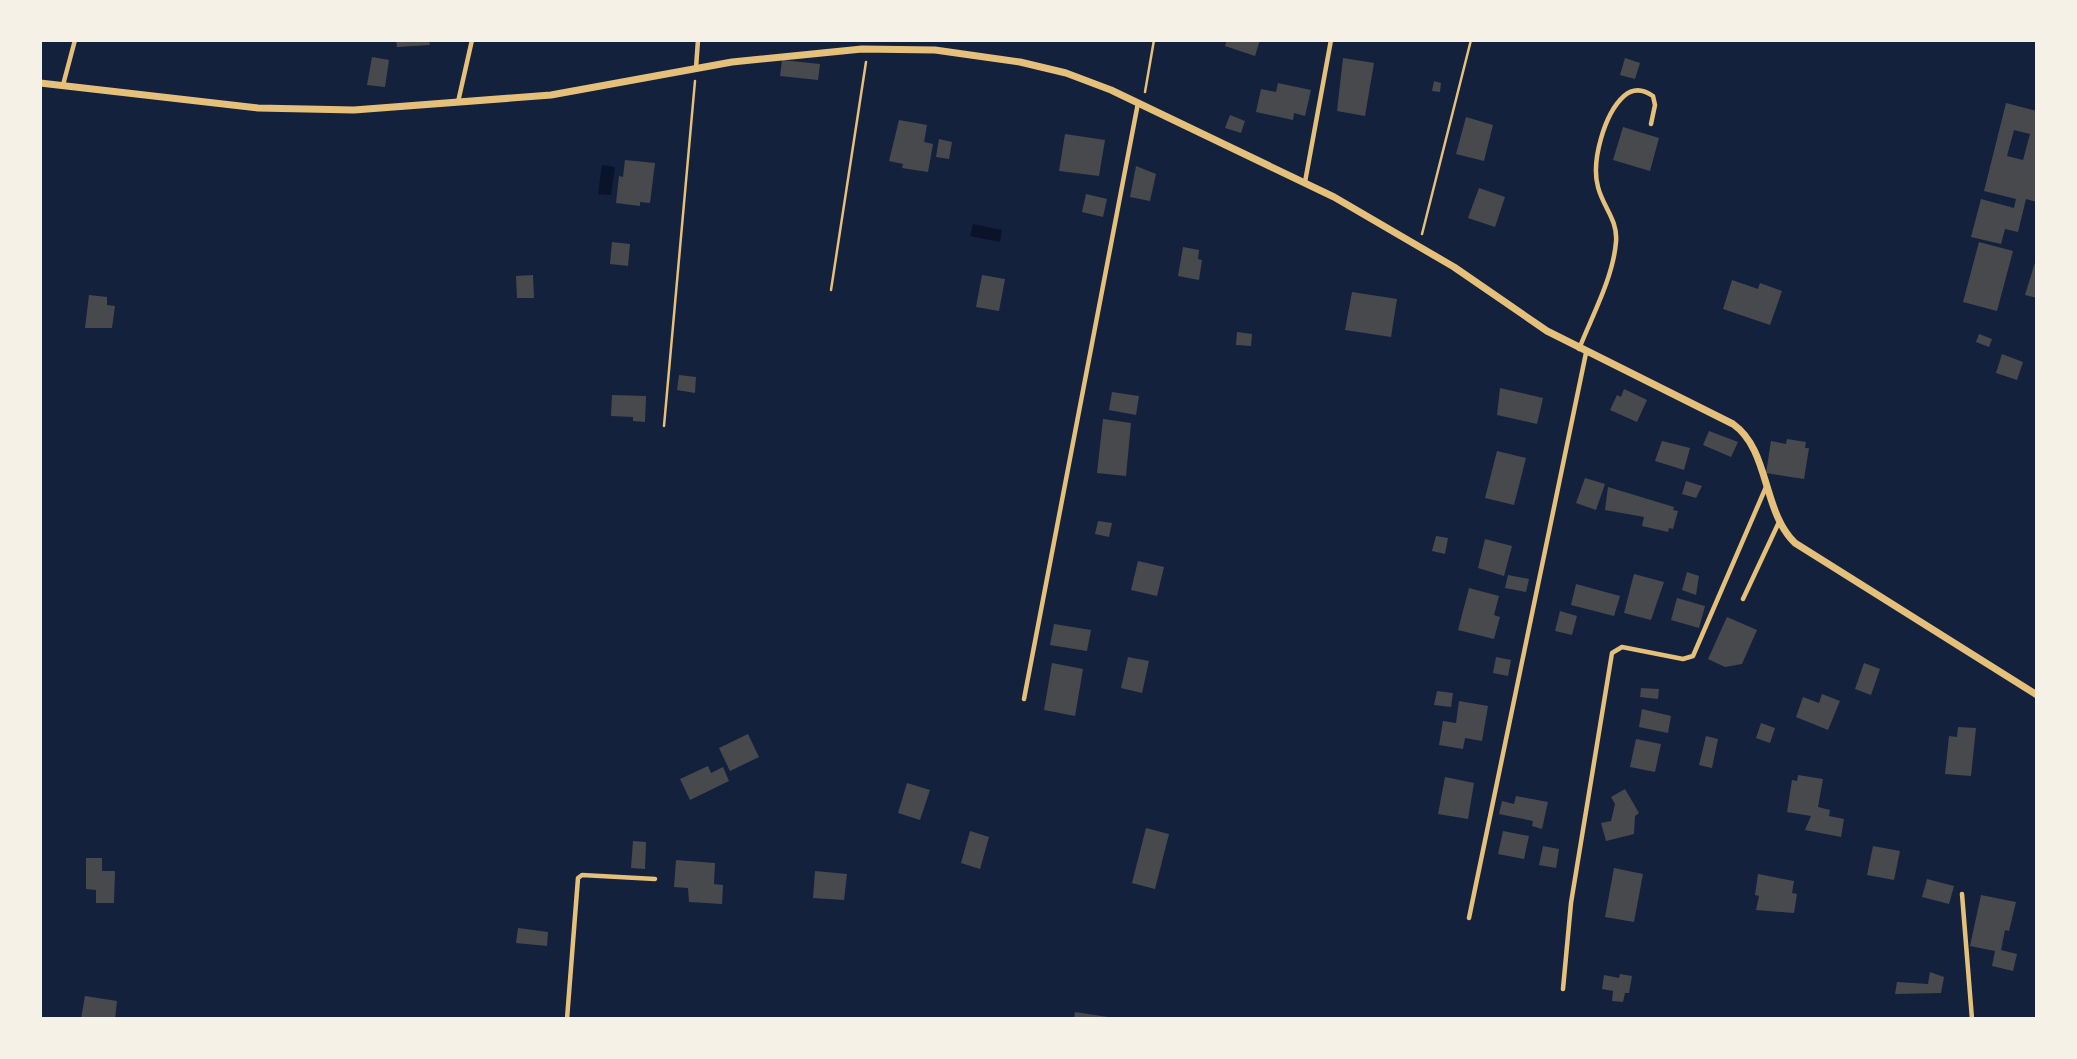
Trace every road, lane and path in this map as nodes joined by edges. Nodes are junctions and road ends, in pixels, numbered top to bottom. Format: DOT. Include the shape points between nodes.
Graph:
graph roads {
  1 [pos="75,40"];
  2 [pos="472,40"];
  3 [pos="698,40"];
  4 [pos="855,40"];
  5 [pos="1154,40"];
  6 [pos="1331,40"];
  7 [pos="1471,40"];
  8 [pos="868,49"];
  9 [pos="853,50"];
  10 [pos="696,69"];
  11 [pos="40,83"];
  12 [pos="63,86"];
  13 [pos="458,103"];
  14 [pos="1141,103"];
  15 [pos="1651,124"];
  16 [pos="1305,182"];
  17 [pos="1419,246"];
  18 [pos="831,290"];
  19 [pos="1583,351"];
  20 [pos="664,426"];
  21 [pos="1766,487"];
  22 [pos="1779,522"];
  23 [pos="1743,598"];
  24 [pos="2037,695"];
  25 [pos="1024,699"];
  26 [pos="655,878"];
  27 [pos="1962,894"];
  28 [pos="1469,918"];
  29 [pos="1563,989"];
  30 [pos="567,1019"];
  31 [pos="1972,1019"];
  1 -- 12 [label="lane"];
  2 -- 13 [label="lane"];
  3 -- 10 [label="lane"];
  4 -- 9 [label="lane"];
  5 -- 14 [label="path"];
  6 -- 16 [label="lane"];
  7 -- 17 [label="path"];
  8 -- 9 [label="street"];
  8 -- 14 [label="street" via="935,50 1020,62 1066,73"];
  8 -- 18 [label="path"];
  9 -- 10 [label="street"];
  10 -- 13 [label="street" via="568,93"];
  10 -- 20 [label="path"];
  11 -- 12 [label="street"];
  12 -- 13 [label="street" via="287,110"];
  14 -- 16 [label="street"];
  14 -- 25 [label="lane"];
  15 -- 19 [label="lane" via="1656,104 1653,96 1632,91 1612,111 1604,136 1596,174 1613,218 1616,244"];
  16 -- 17 [label="street"];
  17 -- 19 [label="street"];
  19 -- 21 [label="street" via="1737,426 1752,448"];
  19 -- 28 [label="lane"];
  21 -- 22 [label="street"];
  21 -- 29 [label="lane" via="1693,656 1683,659 1622,647 1612,653 1571,903"];
  22 -- 23 [label="lane"];
  22 -- 24 [label="street" via="1795,542 1829,566"];
  26 -- 30 [label="lane" via="578,878"];
  27 -- 31 [label="lane"];
}
